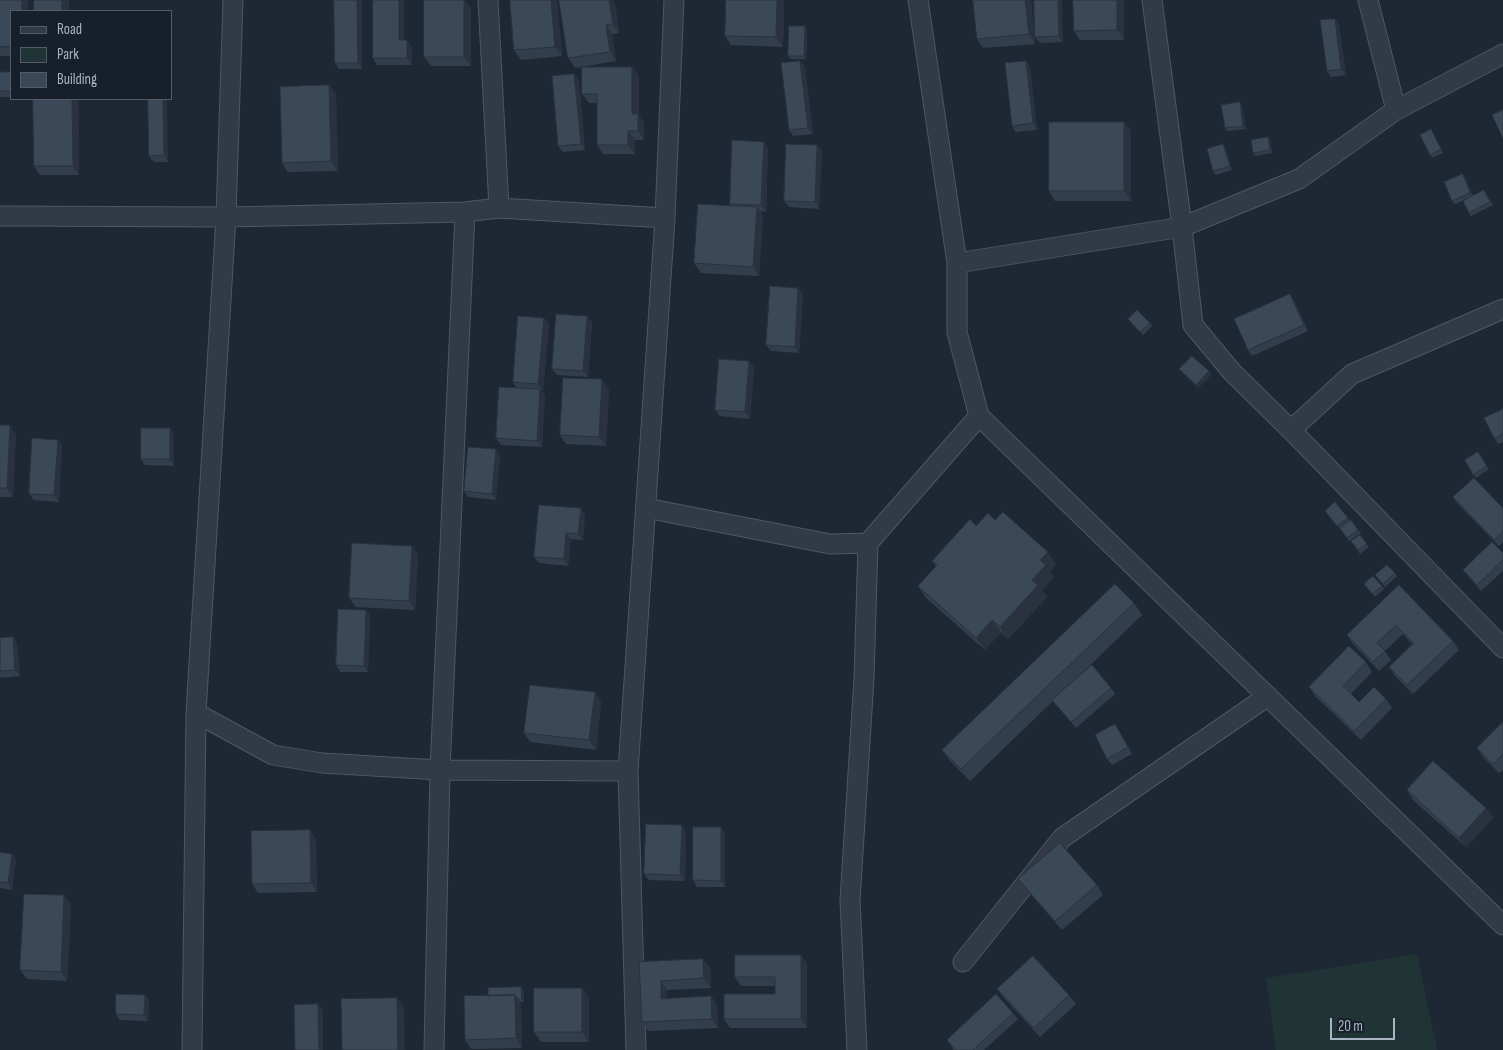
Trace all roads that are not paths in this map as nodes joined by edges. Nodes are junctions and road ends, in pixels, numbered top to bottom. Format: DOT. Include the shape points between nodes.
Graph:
graph roads {
  1 [pos="233,0"];
  2 [pos="488,0"];
  3 [pos="674,0"];
  4 [pos="918,0"];
  5 [pos="1152,0"];
  6 [pos="1368,0"];
  7 [pos="1503,54"];
  8 [pos="1396,110"];
  9 [pos="499,208"];
  10 [pos="465,212"];
  11 [pos="0,216"];
  12 [pos="226,216"];
  13 [pos="665,218"];
  14 [pos="1182,227"];
  15 [pos="957,263"];
  16 [pos="1503,309"];
  17 [pos="980,416"];
  18 [pos="1291,430"];
  19 [pos="646,508"];
  20 [pos="868,543"];
  21 [pos="1503,648"];
  22 [pos="1268,696"];
  23 [pos="196,713"];
  24 [pos="440,770"];
  25 [pos="628,771"];
  26 [pos="1503,925"];
  27 [pos="962,962"];
  28 [pos="192,1050"];
  29 [pos="434,1050"];
  30 [pos="636,1050"];
  31 [pos="857,1050"];
  1 -- 12 [label="street"];
  2 -- 9 [label="street"];
  3 -- 13 [label="street"];
  4 -- 15 [label="street"];
  5 -- 14 [label="street"];
  6 -- 8 [label="street"];
  7 -- 8 [label="street"];
  8 -- 14 [label="street" via="1300,179"];
  9 -- 10 [label="street"];
  9 -- 13 [label="street"];
  10 -- 12 [label="street"];
  10 -- 24 [label="street"];
  11 -- 12 [label="street"];
  12 -- 23 [label="street"];
  13 -- 19 [label="street"];
  14 -- 15 [label="street"];
  14 -- 18 [label="street" via="1193,325 1232,372"];
  15 -- 17 [label="street" via="957,332"];
  16 -- 18 [label="street" via="1352,374"];
  17 -- 20 [label="street"];
  17 -- 22 [label="street"];
  18 -- 21 [label="street"];
  19 -- 20 [label="street" via="830,544"];
  19 -- 25 [label="street"];
  20 -- 31 [label="street" via="864,679 850,900"];
  22 -- 26 [label="street"];
  22 -- 27 [label="street" via="1062,838"];
  23 -- 24 [label="street" via="273,755 322,763"];
  23 -- 28 [label="street"];
  24 -- 25 [label="street"];
  24 -- 29 [label="street"];
  25 -- 30 [label="street"];
}
